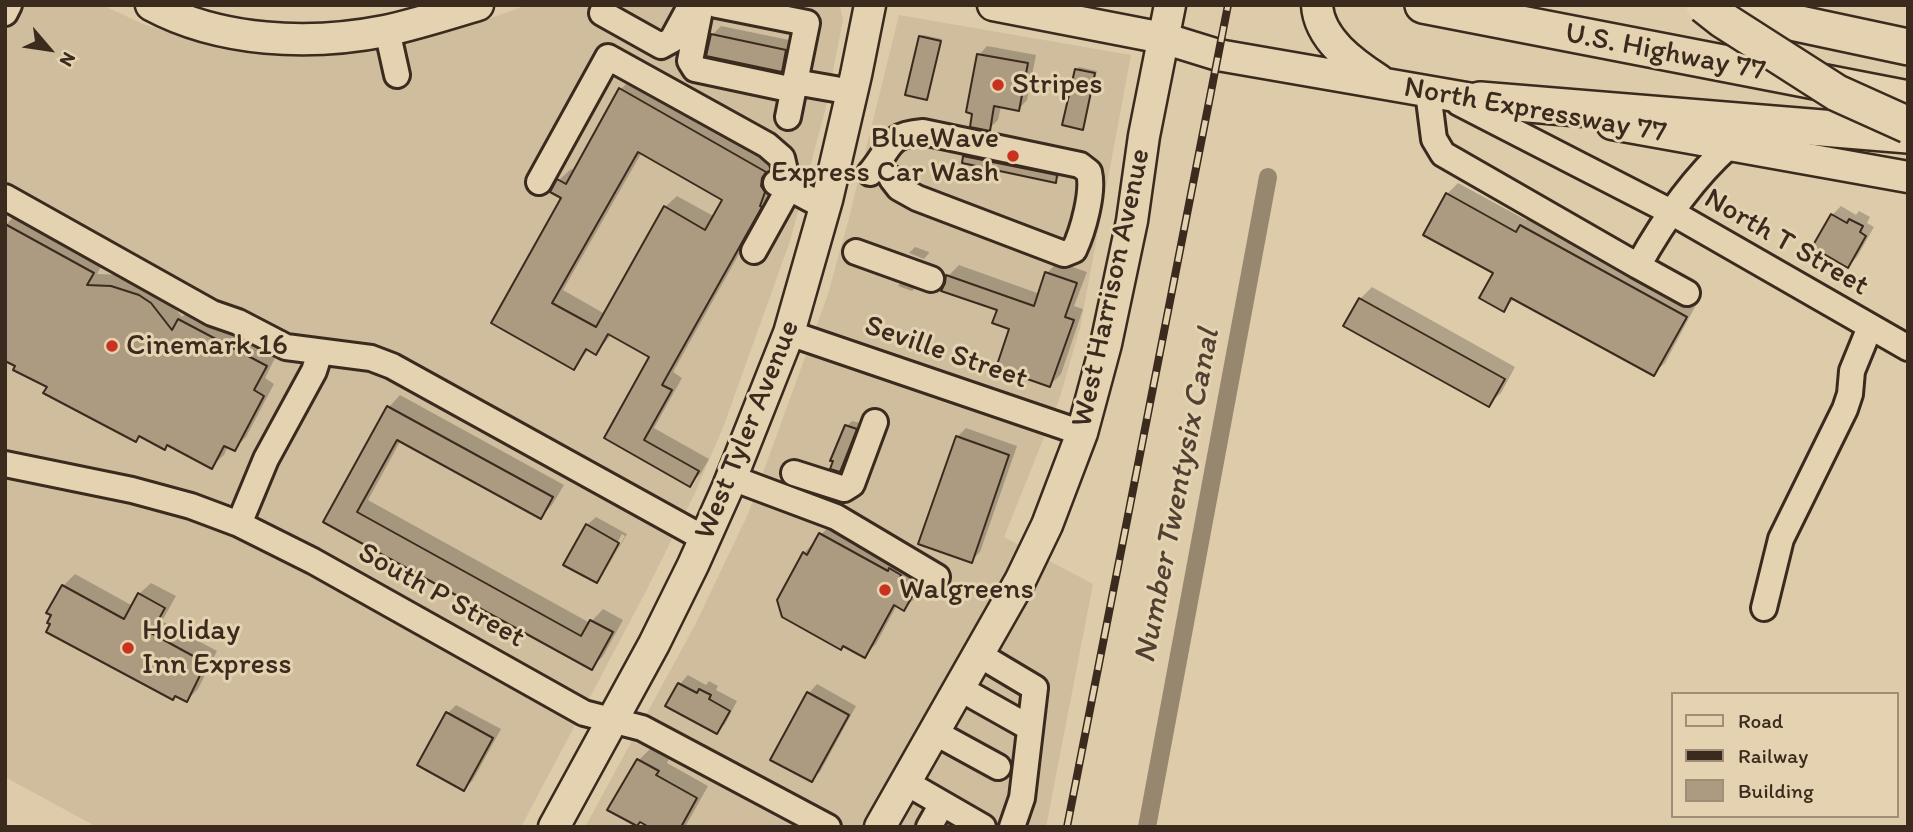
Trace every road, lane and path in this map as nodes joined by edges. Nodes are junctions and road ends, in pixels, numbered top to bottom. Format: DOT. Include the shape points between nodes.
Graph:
graph roads {
  1 [pos="9,5"];
  2 [pos="150,5"];
  3 [pos="478,5"];
  4 [pos="691,5"];
  5 [pos="701,5"];
  6 [pos="717,5"];
  7 [pos="870,5"];
  8 [pos="993,5"];
  9 [pos="1170,5"];
  10 [pos="1317,5"];
  11 [pos="1423,5"];
  12 [pos="1704,5"];
  13 [pos="1726,8"];
  14 [pos="5,13"];
  15 [pos="602,13"];
  16 [pos="387,30"];
  17 [pos="1163,38"];
  18 [pos="1908,47"];
  19 [pos="397,75"];
  20 [pos="795,82"];
  21 [pos="1382,83"];
  22 [pos="852,92"];
  23 [pos="1434,93"];
  24 [pos="1908,99"];
  25 [pos="1480,100"];
  26 [pos="788,117"];
  27 [pos="1908,125"];
  28 [pos="1908,135"];
  29 [pos="1729,146"];
  30 [pos="776,171"];
  31 [pos="881,176"];
  32 [pos="1908,177"];
  33 [pos="539,182"];
  34 [pos="5,197"];
  35 [pos="825,207"];
  36 [pos="1671,212"];
  37 [pos="754,251"];
  38 [pos="856,252"];
  39 [pos="1638,265"];
  40 [pos="931,279"];
  41 [pos="1686,293"];
  42 [pos="1870,327"];
  43 [pos="789,333"];
  44 [pos="1908,348"];
  45 [pos="320,352"];
  46 [pos="874,422"];
  47 [pos="1082,433"];
  48 [pos="5,464"];
  49 [pos="794,473"];
  50 [pos="732,478"];
  51 [pos="239,524"];
  52 [pos="705,538"];
  53 [pos="937,576"];
  54 [pos="1764,608"];
  55 [pos="978,654"];
  56 [pos="959,688"];
  57 [pos="612,722"];
  58 [pos="1030,728"];
  59 [pos="934,732"];
  60 [pos="998,767"];
  61 [pos="905,782"];
  62 [pos="937,817"];
  63 [pos="980,826"];
  64 [pos="554,827"];
  65 [pos="828,827"];
  66 [pos="880,827"];
  67 [pos="1012,827"];
  1 -- 14 [label="street"];
  2 -- 16 [label="main road" via="211,27 265,37 319,38"];
  3 -- 16 [label="main road"];
  4 -- 15 [label="street" via="672,40 661,46"];
  5 -- 20 [label="street" via="690,61 695,69 789,89"];
  6 -- 20 [label="street" via="807,23"];
  7 -- 22 [label="main road, West Tyler Avenue"];
  8 -- 17 [label="main road, North Expressway 77"];
  9 -- 17 [label="main road, West Harrison Avenue"];
  10 -- 21 [label="main road" via="1317,14 1334,45"];
  11 -- 24 [label="highway, U.S. Highway 77"];
  12 -- 27 [label="highway, bridge" via="1837,93"];
  13 -- 18 [label="highway, U.S. Highway 77"];
  16 -- 19 [label="street"];
  17 -- 21 [label="main road, North Expressway 77" via="1218,55"];
  17 -- 47 [label="main road, West Harrison Avenue" via="1129,234"];
  20 -- 22 [label="street"];
  20 -- 26 [label="street"];
  21 -- 23 [label="main road, North Expressway 77"];
  22 -- 35 [label="main road, West Tyler Avenue"];
  23 -- 25 [label="main road, North Expressway 77"];
  23 -- 36 [label="street, North T Street"];
  23 -- 39 [label="street" via="1434,139 1443,154"];
  25 -- 28 [label="highway"];
  25 -- 29 [label="main road, North Expressway 77"];
  29 -- 32 [label="main road, North Expressway 77"];
  29 -- 36 [label="street" via="1706,166"];
  30 -- 33 [label="street" via="608,57"];
  30 -- 35 [label="street"];
  30 -- 37 [label="street"];
  31 -- 31 [label="street" via="917,198 1064,254 1074,250 1080,238 1092,183 1090,172 1080,165 923,132 902,134 892,142 883,157"];
  34 -- 45 [label="street" via="212,313 286,347"];
  35 -- 43 [label="main road, West Tyler Avenue"];
  36 -- 39 [label="street"];
  36 -- 42 [label="street, North T Street"];
  38 -- 40 [label="street"];
  39 -- 41 [label="street"];
  42 -- 44 [label="street, North T Street"];
  42 -- 54 [label="street" via="1852,371 1845,409 1781,539"];
  43 -- 47 [label="street, Seville Street"];
  43 -- 50 [label="main road, West Tyler Avenue"];
  45 -- 51 [label="street" via="266,458"];
  45 -- 52 [label="street" via="371,358 392,366"];
  46 -- 49 [label="street" via="852,484 844,489"];
  47 -- 55 [label="main road, West Harrison Avenue" via="1047,525"];
  48 -- 51 [label="street, South P Street" via="132,490"];
  50 -- 52 [label="main road, West Tyler Avenue"];
  50 -- 53 [label="street" via="836,517"];
  51 -- 57 [label="street, South P Street" via="584,713"];
  52 -- 57 [label="main road, West Tyler Avenue"];
  55 -- 56 [label="main road, West Harrison Avenue"];
  55 -- 58 [label="street" via="1035,688"];
  56 -- 58 [label="street"];
  56 -- 59 [label="main road, West Harrison Avenue"];
  57 -- 64 [label="main road, West Tyler Avenue"];
  57 -- 65 [label="street, South P Street" via="642,728"];
  58 -- 67 [label="street" via="1022,798"];
  59 -- 60 [label="street"];
  59 -- 61 [label="main road, West Harrison Avenue"];
  61 -- 62 [label="street"];
  61 -- 66 [label="main road, West Harrison Avenue"];
  62 -- 63 [label="street"];
}
